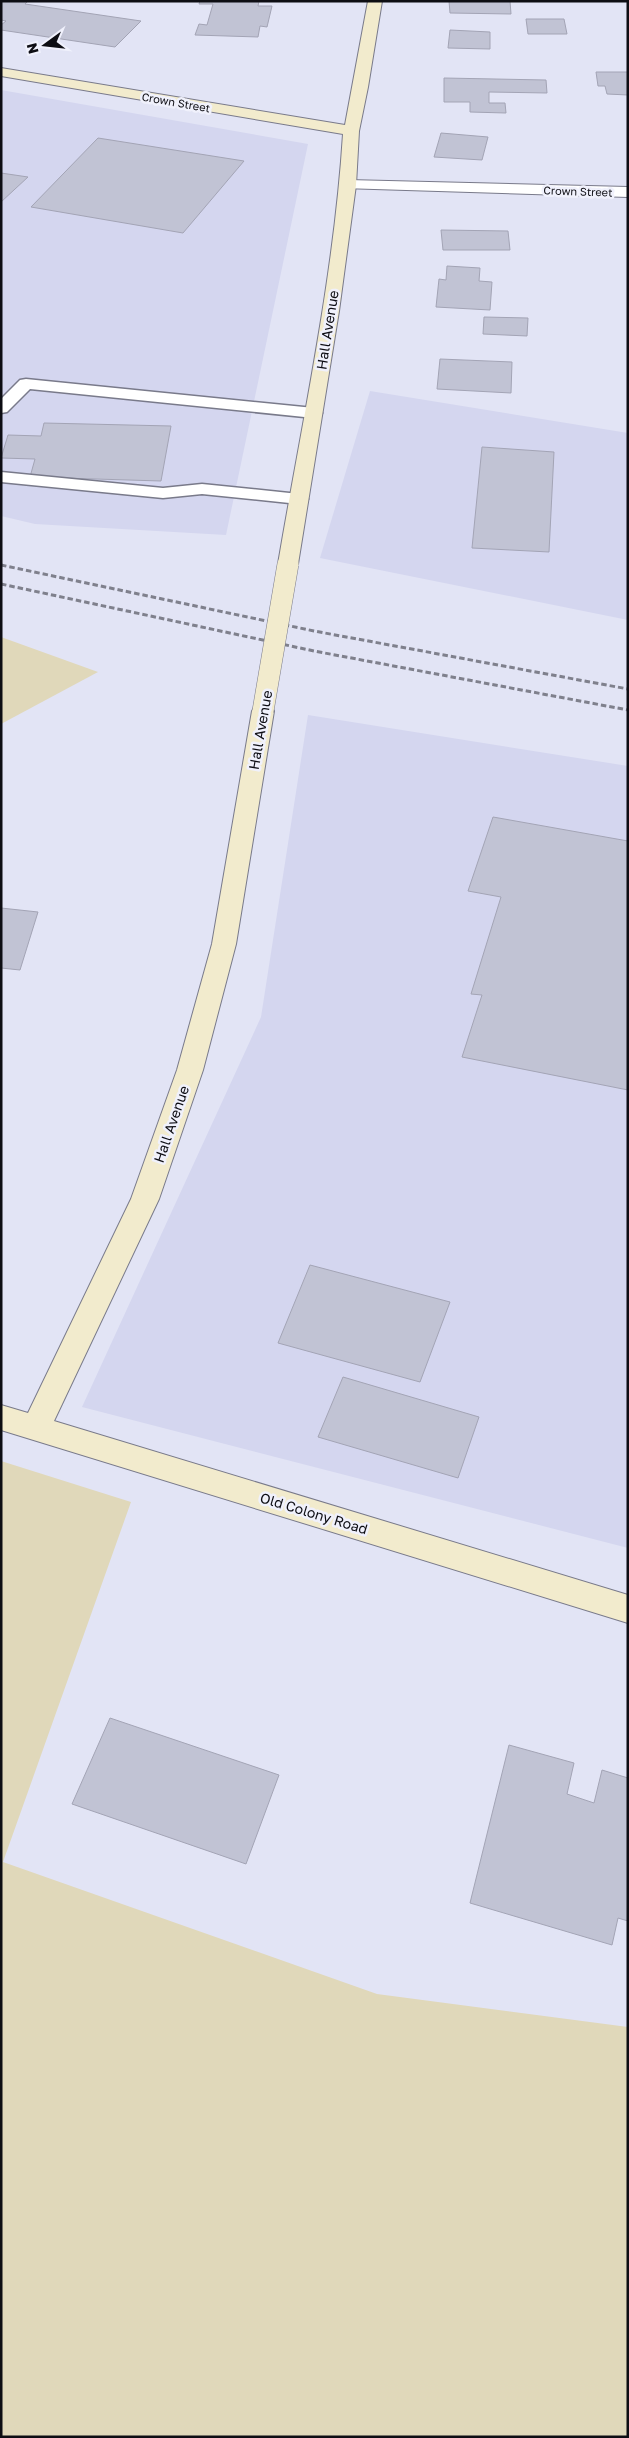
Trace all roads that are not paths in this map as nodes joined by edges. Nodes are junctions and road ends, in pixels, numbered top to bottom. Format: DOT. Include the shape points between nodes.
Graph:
graph roads {
  1 [pos="375,1"];
  2 [pos="1,72"];
  3 [pos="352,131"];
  4 [pos="348,185"];
  5 [pos="628,192"];
  6 [pos="1,408"];
  7 [pos="314,413"];
  8 [pos="1,478"];
  9 [pos="299,499"];
  10 [pos="1,1417"];
  11 [pos="36,1428"];
  12 [pos="628,1609"];
  1 -- 3 [label="street, Hall Avenue"];
  2 -- 3 [label="street, Crown Street"];
  3 -- 4 [label="street, Hall Avenue"];
  4 -- 5 [label="street, Crown Street"];
  4 -- 7 [label="street, Hall Avenue"];
  6 -- 7 [label="lane" via="26,384"];
  7 -- 9 [label="street, Hall Avenue"];
  8 -- 9 [label="lane" via="163,493 202,490"];
  9 -- 11 [label="street, Hall Avenue, bridge" via="224,944 190,1070 145,1199"];
  10 -- 11 [label="street, Old Colony Road"];
  11 -- 12 [label="street, Old Colony Road"];
}
